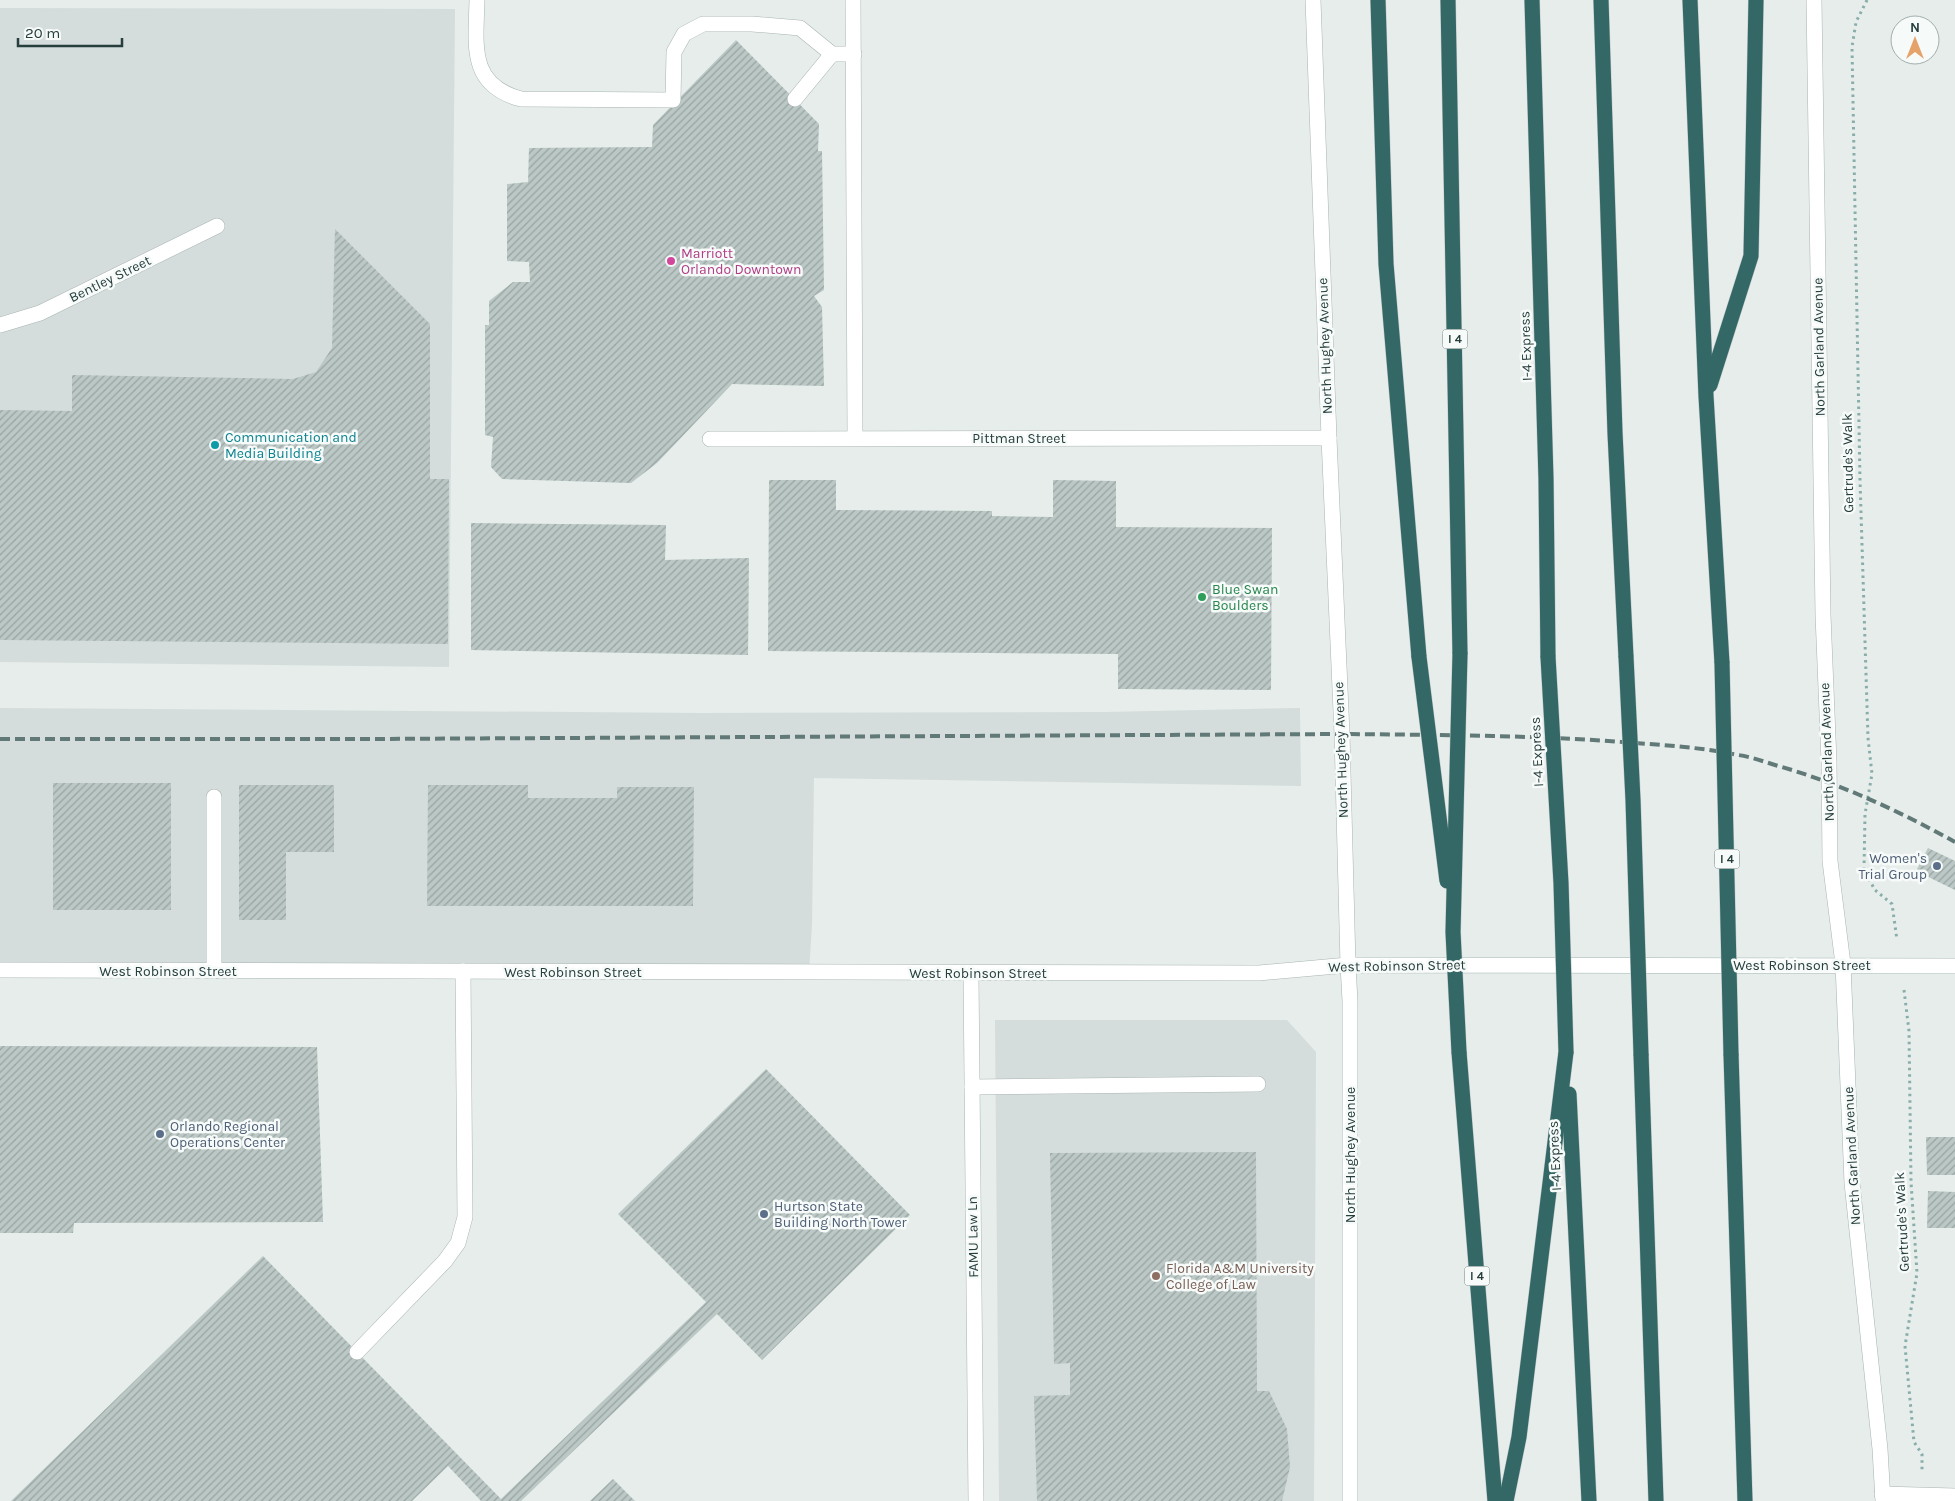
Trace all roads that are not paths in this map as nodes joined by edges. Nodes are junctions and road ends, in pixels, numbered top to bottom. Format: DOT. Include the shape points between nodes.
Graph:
graph roads {
  1 [pos="477,0"];
  2 [pos="853,0"];
  3 [pos="1313,0"];
  4 [pos="1378,0"];
  5 [pos="1448,0"];
  6 [pos="1532,0"];
  7 [pos="1601,0"];
  8 [pos="1690,0"];
  9 [pos="1756,0"];
  10 [pos="1814,0"];
  11 [pos="832,54"];
  12 [pos="854,54"];
  13 [pos="795,100"];
  14 [pos="217,226"];
  15 [pos="0,325"];
  16 [pos="1706,396"];
  17 [pos="855,438"];
  18 [pos="1329,438"];
  19 [pos="710,439"];
  20 [pos="214,797"];
  21 [pos="1453,932"];
  22 [pos="1843,964"];
  23 [pos="1348,965"];
  24 [pos="1955,966"];
  25 [pos="0,970"];
  26 [pos="214,971"];
  27 [pos="463,971"];
  28 [pos="970,974"];
  29 [pos="1566,1052"];
  30 [pos="1258,1084"];
  31 [pos="972,1087"];
  32 [pos="357,1352"];
  33 [pos="1955,1496"];
  34 [pos="1883,1498"];
  35 [pos="976,1501"];
  36 [pos="1350,1501"];
  37 [pos="1495,1501"];
  38 [pos="1506,1501"];
  39 [pos="1589,1501"];
  40 [pos="1656,1501"];
  41 [pos="1745,1501"];
  1 -- 11 [label="street" via="476,48 480,67 489,83 504,95 521,100 673,100 674,52 684,34 703,24 800,28"];
  2 -- 12 [label="street"];
  3 -- 18 [label="street, North Hughey Avenue"];
  4 -- 21 [label="highway, bridge" via="1386,264 1419,657"];
  5 -- 21 [label="highway, I 4, bridge" via="1460,654"];
  6 -- 29 [label="highway, I-4 Express, bridge" via="1548,657 1561,884"];
  7 -- 40 [label="highway, bridge"];
  8 -- 16 [label="highway, I 4"];
  9 -- 16 [label="highway" via="1751,256"];
  10 -- 22 [label="street, North Garland Avenue" via="1830,861"];
  11 -- 12 [label="street"];
  11 -- 13 [label="street"];
  12 -- 17 [label="street"];
  14 -- 15 [label="street, Bentley Street" via="40,313"];
  16 -- 41 [label="highway, I 4, bridge" via="1722,664"];
  17 -- 18 [label="street, Pittman Street"];
  17 -- 19 [label="street, Pittman Street"];
  18 -- 23 [label="street, North Hughey Avenue"];
  20 -- 26 [label="street"];
  21 -- 37 [label="highway, I 4, bridge" via="1459,1052"];
  22 -- 23 [label="street, West Robinson Street"];
  22 -- 24 [label="street, West Robinson Street"];
  22 -- 34 [label="street, North Garland Avenue" via="1852,1183"];
  23 -- 28 [label="street, West Robinson Street" via="1259,973"];
  23 -- 36 [label="street, North Hughey Avenue"];
  25 -- 26 [label="street, West Robinson Street"];
  26 -- 27 [label="street, West Robinson Street"];
  27 -- 28 [label="street, West Robinson Street"];
  27 -- 32 [label="street" via="465,1217 458,1243 435,1273"];
  28 -- 31 [label="street, FAMU Law Ln"];
  29 -- 38 [label="highway" via="1519,1437"];
  29 -- 39 [label="highway, I-4 Express"];
  30 -- 31 [label="street"];
  31 -- 35 [label="street, FAMU Law Ln"];
  33 -- 34 [label="street"];
}
